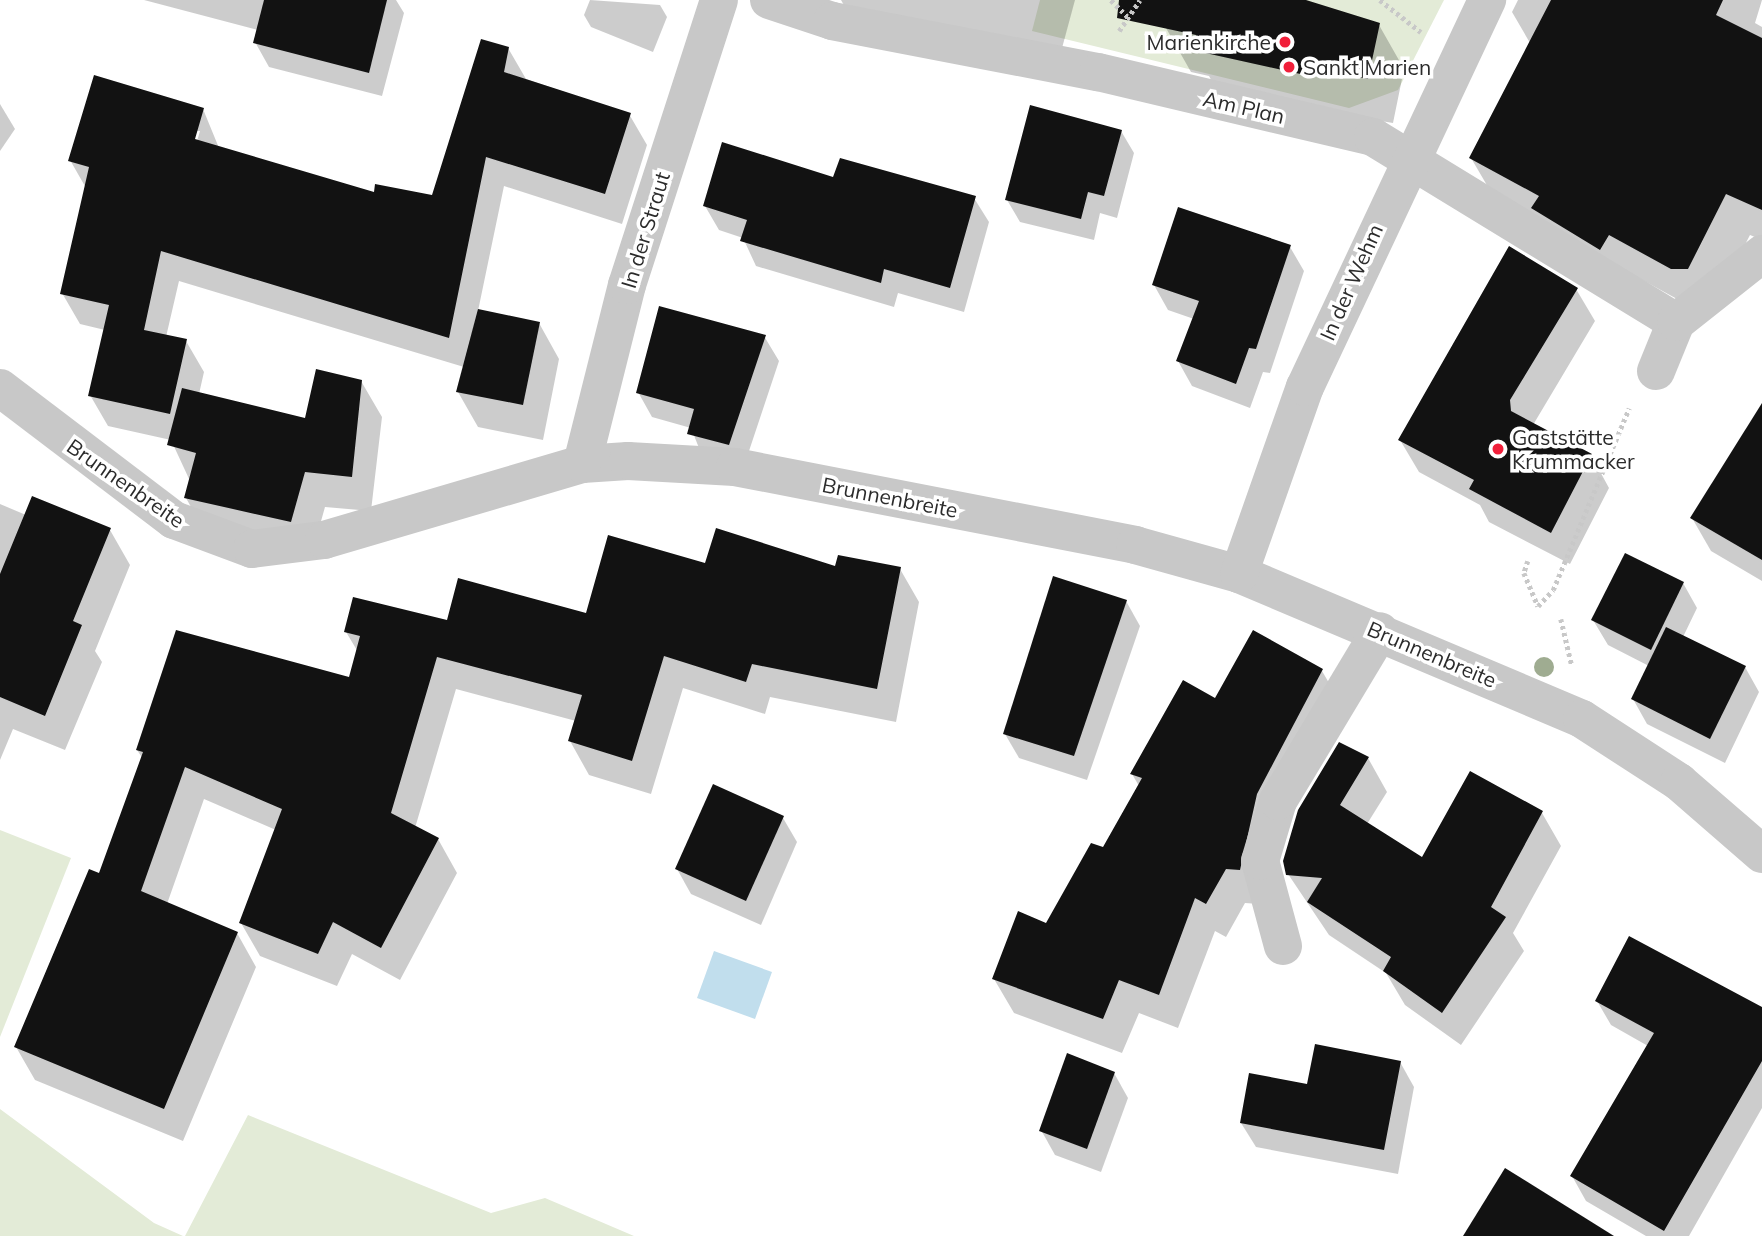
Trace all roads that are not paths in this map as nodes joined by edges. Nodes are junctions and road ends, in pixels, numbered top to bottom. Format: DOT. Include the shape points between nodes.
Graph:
graph roads {
  1 [pos="719,0"];
  2 [pos="769,0"];
  3 [pos="1487,0"];
  4 [pos="1408,157"];
  5 [pos="1762,254"];
  6 [pos="1676,322"];
  7 [pos="1656,371"];
  8 [pos="0,388"];
  9 [pos="582,464"];
  10 [pos="1239,574"];
  11 [pos="1380,631"];
  12 [pos="1762,854"];
  13 [pos="1283,946"];
  1 -- 9 [label="street, In der Straut" via="627,285"];
  2 -- 4 [label="street, Am Plan" via="832,21 1098,72 1373,137"];
  3 -- 4 [label="street, In der Wehm"];
  4 -- 6 [label="street, Am Plan"];
  4 -- 10 [label="street, In der Wehm" via="1305,387"];
  5 -- 6 [label="street"];
  6 -- 7 [label="street"];
  8 -- 9 [label="street, Brunnenbreite" via="174,520 252,549 336,537"];
  9 -- 10 [label="street, Brunnenbreite" via="735,467 1135,545"];
  10 -- 11 [label="street, Brunnenbreite"];
  11 -- 12 [label="street, Brunnenbreite" via="1582,719 1679,782"];
  11 -- 13 [label="street" via="1278,801 1260,861"];
}
